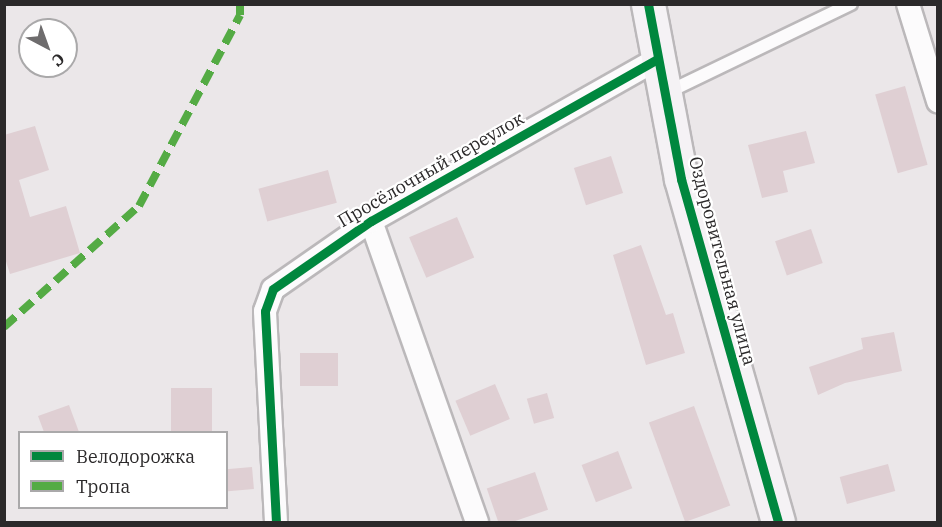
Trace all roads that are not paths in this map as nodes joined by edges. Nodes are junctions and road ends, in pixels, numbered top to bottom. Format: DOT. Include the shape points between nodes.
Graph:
graph roads {
  1 [pos="648,4"];
  2 [pos="850,4"];
  3 [pos="909,4"];
  4 [pos="657,59"];
  5 [pos="664,94"];
  6 [pos="938,101"];
  7 [pos="371,221"];
  8 [pos="276,522"];
  9 [pos="477,522"];
  10 [pos="778,522"];
  1 -- 4 [label="street, Оздоровительная улица"];
  2 -- 5 [label="lane"];
  3 -- 6 [label="street"];
  4 -- 5 [label="street, Оздоровительная улица"];
  4 -- 7 [label="street, Просёлочный переулок"];
  5 -- 10 [label="street, Оздоровительная улица" via="713,302"];
  7 -- 8 [label="street, Просёлочный переулок" via="273,289 265,311"];
  7 -- 9 [label="street"];
}
